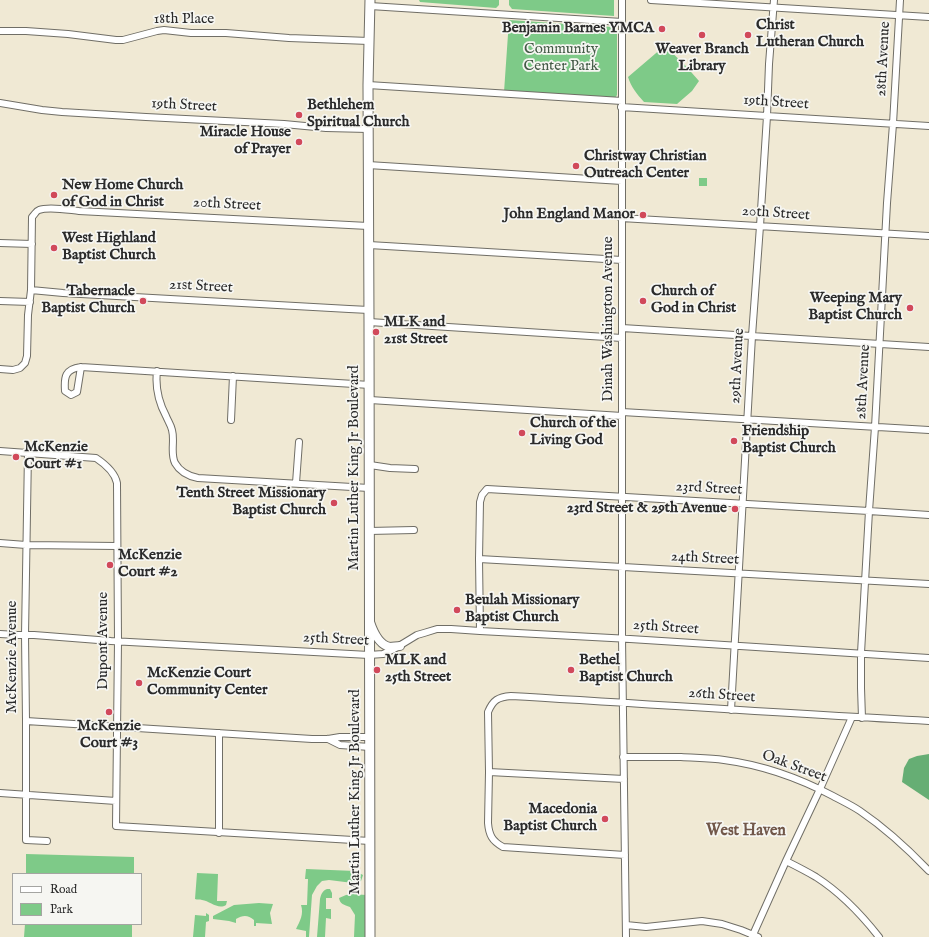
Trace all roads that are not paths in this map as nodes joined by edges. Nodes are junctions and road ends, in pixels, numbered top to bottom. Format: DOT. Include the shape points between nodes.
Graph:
graph roads {
  1 [pos="622,0"];
  2 [pos="650,0"];
  3 [pos="774,0"];
  4 [pos="900,0"];
  5 [pos="370,3"];
  6 [pos="773,7"];
  7 [pos="900,15"];
  8 [pos="929,17"];
  9 [pos="622,22"];
  10 [pos="0,31"];
  11 [pos="369,41"];
  12 [pos="368,84"];
  13 [pos="0,103"];
  14 [pos="621,104"];
  15 [pos="767,116"];
  16 [pos="893,124"];
  17 [pos="929,126"];
  18 [pos="368,129"];
  19 [pos="368,165"];
  20 [pos="622,181"];
  21 [pos="621,218"];
  22 [pos="368,226"];
  23 [pos="760,226"];
  24 [pos="886,234"];
  25 [pos="929,236"];
  26 [pos="0,243"];
  27 [pos="32,244"];
  28 [pos="369,244"];
  29 [pos="622,260"];
  30 [pos="31,290"];
  31 [pos="0,301"];
  32 [pos="30,302"];
  33 [pos="369,310"];
  34 [pos="370,322"];
  35 [pos="622,328"];
  36 [pos="752,336"];
  37 [pos="622,338"];
  38 [pos="880,344"];
  39 [pos="929,346"];
  40 [pos="81,367"];
  41 [pos="0,369"];
  42 [pos="157,371"];
  43 [pos="233,376"];
  44 [pos="370,385"];
  45 [pos="370,400"];
  46 [pos="622,414"];
  47 [pos="231,420"];
  48 [pos="748,420"];
  49 [pos="875,427"];
  50 [pos="929,430"];
  51 [pos="299,442"];
  52 [pos="0,451"];
  53 [pos="28,452"];
  54 [pos="370,465"];
  55 [pos="415,469"];
  56 [pos="296,483"];
  57 [pos="369,488"];
  58 [pos="623,497"];
  59 [pos="743,504"];
  60 [pos="869,511"];
  61 [pos="929,515"];
  62 [pos="414,530"];
  63 [pos="369,531"];
  64 [pos="0,543"];
  65 [pos="26,545"];
  66 [pos="117,546"];
  67 [pos="479,559"];
  68 [pos="622,567"];
  69 [pos="739,574"];
  70 [pos="865,581"];
  71 [pos="929,584"];
  72 [pos="369,621"];
  73 [pos="480,631"];
  74 [pos="0,634"];
  75 [pos="25,635"];
  76 [pos="622,638"];
  77 [pos="118,641"];
  78 [pos="400,646"];
  79 [pos="735,646"];
  80 [pos="861,653"];
  81 [pos="369,655"];
  82 [pos="929,658"];
  83 [pos="624,703"];
  84 [pos="731,710"];
  85 [pos="852,717"];
  86 [pos="862,718"];
  87 [pos="26,721"];
  88 [pos="929,721"];
  89 [pos="117,726"];
  90 [pos="219,733"];
  91 [pos="370,737"];
  92 [pos="328,739"];
  93 [pos="370,747"];
  94 [pos="623,757"];
  95 [pos="489,772"];
  96 [pos="624,779"];
  97 [pos="820,789"];
  98 [pos="0,793"];
  99 [pos="25,795"];
  100 [pos="116,801"];
  101 [pos="218,833"];
  102 [pos="47,841"];
  103 [pos="370,841"];
  104 [pos="624,855"];
  105 [pos="786,861"];
  106 [pos="929,870"];
  107 [pos="626,925"];
  108 [pos="754,936"];
  109 [pos="370,937"];
  110 [pos="626,937"];
  111 [pos="879,937"];
  1 -- 9 [label="street, Dinah Washington Avenue"];
  2 -- 6 [label="street"];
  3 -- 6 [label="street, 29th Avenue"];
  4 -- 7 [label="street, 28th Avenue"];
  5 -- 9 [label="street"];
  5 -- 11 [label="main road, Martin Luther King Jr Boulevard"];
  6 -- 7 [label="street"];
  6 -- 15 [label="street, 29th Avenue"];
  7 -- 8 [label="street"];
  7 -- 16 [label="street, 28th Avenue"];
  9 -- 14 [label="street, Dinah Washington Avenue"];
  10 -- 11 [label="street, 18th Place" via="26,31 116,40 164,30"];
  11 -- 12 [label="main road, Martin Luther King Jr Boulevard"];
  12 -- 14 [label="street, 19th Street"];
  12 -- 18 [label="main road, Martin Luther King Jr Boulevard"];
  13 -- 18 [label="street, 19th Street" via="62,112"];
  14 -- 15 [label="street, 19th Street"];
  14 -- 20 [label="street, Dinah Washington Avenue"];
  15 -- 16 [label="street, 19th Street"];
  15 -- 23 [label="street, 29th Avenue"];
  16 -- 17 [label="street, 19th Street"];
  16 -- 24 [label="street, 28th Avenue"];
  18 -- 19 [label="main road, Martin Luther King Jr Boulevard"];
  19 -- 20 [label="street"];
  19 -- 22 [label="main road, Martin Luther King Jr Boulevard"];
  20 -- 21 [label="street, Dinah Washington Avenue"];
  21 -- 23 [label="street, 20th Street"];
  21 -- 29 [label="street, Dinah Washington Avenue"];
  22 -- 27 [label="street, 20th Street" via="44,208 37,210 32,216"];
  22 -- 28 [label="main road, Martin Luther King Jr Boulevard"];
  23 -- 24 [label="street, 20th Street"];
  23 -- 36 [label="street, 29th Avenue"];
  24 -- 25 [label="street, 20th Street"];
  24 -- 38 [label="street, 28th Avenue"];
  26 -- 27 [label="street"];
  27 -- 30 [label="street"];
  28 -- 29 [label="street"];
  28 -- 33 [label="main road, Martin Luther King Jr Boulevard"];
  29 -- 35 [label="street, Dinah Washington Avenue"];
  30 -- 32 [label="street"];
  30 -- 33 [label="street, 21st Street"];
  31 -- 32 [label="street"];
  32 -- 41 [label="street" via="25,363 13,370"];
  33 -- 34 [label="main road, Martin Luther King Jr Boulevard"];
  34 -- 37 [label="street"];
  34 -- 44 [label="main road, Martin Luther King Jr Boulevard"];
  35 -- 36 [label="street"];
  35 -- 37 [label="street, Dinah Washington Avenue"];
  36 -- 38 [label="street"];
  36 -- 48 [label="street, 29th Avenue"];
  37 -- 46 [label="street, Dinah Washington Avenue"];
  38 -- 39 [label="street"];
  38 -- 49 [label="street, 28th Avenue"];
  40 -- 42 [label="street"];
  42 -- 43 [label="street"];
  42 -- 56 [label="street" via="156,390 172,428 173,455 177,466 184,474 198,478"];
  43 -- 44 [label="street"];
  43 -- 47 [label="street"];
  44 -- 45 [label="main road, Martin Luther King Jr Boulevard"];
  45 -- 46 [label="street"];
  45 -- 54 [label="main road, Martin Luther King Jr Boulevard"];
  46 -- 48 [label="street"];
  46 -- 58 [label="street, Dinah Washington Avenue"];
  48 -- 49 [label="street"];
  48 -- 59 [label="street, 29th Avenue"];
  49 -- 50 [label="street"];
  49 -- 60 [label="street, 28th Avenue"];
  51 -- 56 [label="street"];
  52 -- 53 [label="street"];
  53 -- 65 [label="street, McKenzie Avenue"];
  53 -- 66 [label="street, Dupont Avenue" via="96,458 113,473 117,484"];
  54 -- 55 [label="street"];
  54 -- 57 [label="main road, Martin Luther King Jr Boulevard"];
  56 -- 57 [label="street"];
  57 -- 63 [label="main road, Martin Luther King Jr Boulevard"];
  58 -- 59 [label="street, 23rd Street"];
  58 -- 67 [label="street, 23rd Street" via="487,489 480,502"];
  58 -- 68 [label="street, Dinah Washington Avenue"];
  59 -- 60 [label="street, 23rd Street"];
  59 -- 69 [label="street, 29th Avenue"];
  60 -- 61 [label="street, 23rd Street"];
  60 -- 70 [label="street, 28th Avenue"];
  62 -- 63 [label="street"];
  63 -- 72 [label="main road, Martin Luther King Jr Boulevard"];
  64 -- 65 [label="street"];
  65 -- 66 [label="street"];
  65 -- 75 [label="street, McKenzie Avenue"];
  66 -- 77 [label="street, Dupont Avenue"];
  67 -- 68 [label="street, 24th Street"];
  67 -- 73 [label="street"];
  68 -- 69 [label="street, 24th Street"];
  68 -- 76 [label="street, Dinah Washington Avenue"];
  69 -- 70 [label="street, 24th Street"];
  69 -- 79 [label="street, 29th Avenue"];
  70 -- 71 [label="street, 24th Street"];
  70 -- 80 [label="street, 28th Avenue"];
  72 -- 78 [label="street" via="373,632 382,642 387,646"];
  72 -- 81 [label="main road, Martin Luther King Jr Boulevard"];
  73 -- 76 [label="street, 25th Street"];
  73 -- 78 [label="street, 25th Street" via="437,629 417,635"];
  74 -- 75 [label="street, 25th Street"];
  75 -- 77 [label="street, 25th Street"];
  75 -- 87 [label="street, McKenzie Avenue"];
  76 -- 79 [label="street, 25th Street"];
  76 -- 83 [label="street, Dinah Washington Avenue"];
  77 -- 81 [label="street, 25th Street"];
  77 -- 89 [label="street, Dupont Avenue"];
  78 -- 81 [label="street, 25th Street" via="383,654"];
  79 -- 80 [label="street, 25th Street"];
  79 -- 84 [label="street, 29th Avenue"];
  80 -- 82 [label="street, 25th Street"];
  80 -- 86 [label="street, 28th Avenue"];
  81 -- 91 [label="main road, Martin Luther King Jr Boulevard"];
  83 -- 84 [label="street, 26th Street"];
  83 -- 94 [label="street, Dinah Washington Avenue"];
  83 -- 95 [label="street, 26th Street" via="511,696 497,699 491,704 488,712"];
  84 -- 85 [label="street, 26th Street"];
  85 -- 86 [label="street, 26th Street"];
  85 -- 97 [label="street"];
  86 -- 88 [label="street, 26th Street"];
  87 -- 89 [label="street"];
  87 -- 99 [label="street, McKenzie Avenue"];
  89 -- 90 [label="street"];
  89 -- 100 [label="street, Dupont Avenue"];
  90 -- 92 [label="street"];
  90 -- 101 [label="street"];
  91 -- 92 [label="street" via="340,736"];
  91 -- 93 [label="main road, Martin Luther King Jr Boulevard"];
  92 -- 93 [label="street" via="340,745"];
  93 -- 103 [label="main road, Martin Luther King Jr Boulevard"];
  94 -- 96 [label="street, Dinah Washington Avenue"];
  94 -- 97 [label="street, Oak Street" via="661,756 723,760 764,768"];
  95 -- 96 [label="street"];
  95 -- 104 [label="street" via="488,823 496,843 503,847"];
  96 -- 104 [label="street, Dinah Washington Avenue"];
  97 -- 105 [label="street"];
  97 -- 106 [label="street, Oak Street" via="848,803 876,823"];
  98 -- 99 [label="street"];
  99 -- 100 [label="street"];
  99 -- 102 [label="street, McKenzie Avenue" via="26,840"];
  100 -- 101 [label="street, Dupont Avenue" via="116,826"];
  101 -- 103 [label="street"];
  103 -- 109 [label="main road, Martin Luther King Jr Boulevard"];
  104 -- 107 [label="street, Dinah Washington Avenue"];
  105 -- 108 [label="street"];
  105 -- 111 [label="street" via="840,894"];
  107 -- 108 [label="street" via="646,927 702,920 722,924"];
  107 -- 110 [label="street, Dinah Washington Avenue"];
}
